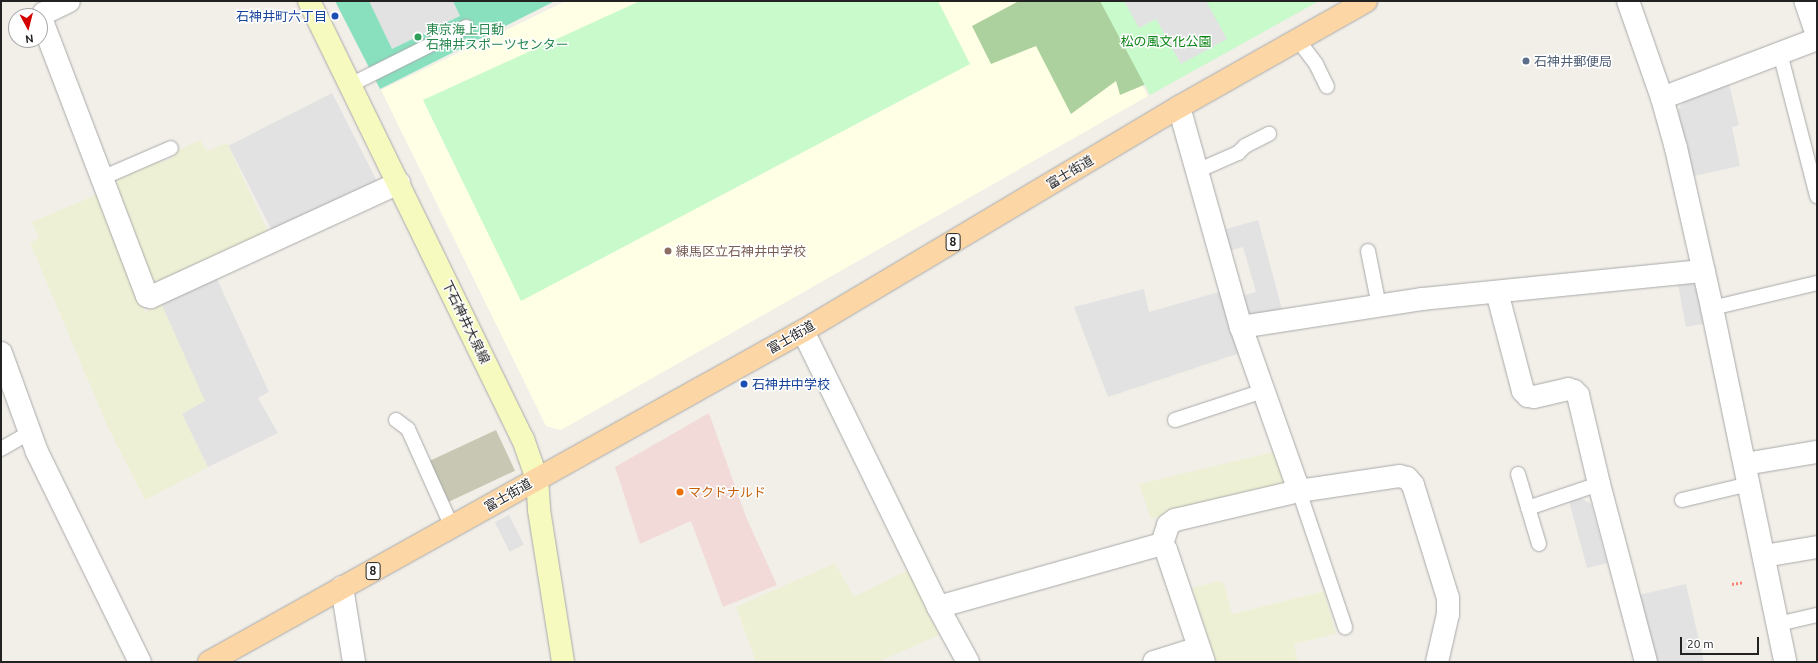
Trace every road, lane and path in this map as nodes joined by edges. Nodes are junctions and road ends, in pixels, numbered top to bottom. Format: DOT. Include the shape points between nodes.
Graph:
graph roads {
  1 [pos="70,1"];
  2 [pos="309,1"];
  3 [pos="1366,1"];
  4 [pos="1628,1"];
  5 [pos="1805,1"];
  6 [pos="466,27"];
  7 [pos="1298,40"];
  8 [pos="1780,53"];
  9 [pos="350,85"];
  10 [pos="1327,87"];
  11 [pos="1662,98"];
  12 [pos="1179,106"];
  13 [pos="1269,134"];
  14 [pos="171,148"];
  15 [pos="1197,171"];
  16 [pos="102,178"];
  17 [pos="399,183"];
  18 [pos="1817,196"];
  19 [pos="1368,251"];
  20 [pos="1704,271"];
  21 [pos="1817,283"];
  22 [pos="1497,292"];
  23 [pos="1379,306"];
  24 [pos="1712,308"];
  25 [pos="1241,327"];
  26 [pos="803,331"];
  27 [pos="1,353"];
  28 [pos="1263,391"];
  29 [pos="396,420"];
  30 [pos="1175,420"];
  31 [pos="30,432"];
  32 [pos="1,449"];
  33 [pos="1817,452"];
  34 [pos="1518,474"];
  35 [pos="1747,474"];
  36 [pos="537,479"];
  37 [pos="1599,484"];
  38 [pos="1299,491"];
  39 [pos="1682,500"];
  40 [pos="1528,508"];
  41 [pos="452,527"];
  42 [pos="1162,544"];
  43 [pos="1539,544"];
  44 [pos="1817,547"];
  45 [pos="1764,556"];
  46 [pos="342,587"];
  47 [pos="938,607"];
  48 [pos="1817,615"];
  49 [pos="1778,624"];
  50 [pos="1344,627"];
  51 [pos="1202,655"];
  52 [pos="140,662"];
  53 [pos="209,662"];
  54 [pos="354,662"];
  55 [pos="563,662"];
  56 [pos="968,662"];
  57 [pos="1154,662"];
  58 [pos="1437,662"];
  59 [pos="1646,662"];
  60 [pos="1785,662"];
  1 -- 16 [label="street" via="44,13 42,21"];
  2 -- 9 [label="main road, 下石神井大泉線"];
  3 -- 7 [label="main road, 富士街道 / 8"];
  4 -- 11 [label="street"];
  5 -- 8 [label="street" via="1817,35 1815,40"];
  6 -- 9 [label="lane"];
  7 -- 10 [label="lane" via="1316,64"];
  7 -- 12 [label="main road, 富士街道 / 8"];
  8 -- 11 [label="street"];
  8 -- 18 [label="lane"];
  9 -- 17 [label="main road, 下石神井大泉線"];
  11 -- 20 [label="street"];
  12 -- 15 [label="street"];
  12 -- 26 [label="main road, 富士街道 / 8"];
  13 -- 15 [label="lane" via="1245,146 1238,153"];
  14 -- 16 [label="lane"];
  15 -- 25 [label="street"];
  16 -- 17 [label="street" via="148,296 151,297"];
  17 -- 36 [label="main road, 下石神井大泉線" via="523,439"];
  19 -- 23 [label="lane"];
  20 -- 22 [label="street"];
  20 -- 24 [label="street"];
  21 -- 24 [label="lane"];
  22 -- 23 [label="street"];
  22 -- 37 [label="street" via="1523,391 1534,397 1568,389 1574,390 1578,395"];
  23 -- 25 [label="street"];
  24 -- 35 [label="street"];
  25 -- 28 [label="street"];
  26 -- 36 [label="main road, 富士街道 / 8"];
  26 -- 47 [label="street"];
  27 -- 31 [label="street"];
  28 -- 30 [label="lane"];
  28 -- 38 [label="street"];
  29 -- 41 [label="lane" via="408,429"];
  31 -- 32 [label="lane"];
  31 -- 52 [label="street" via="37,452"];
  33 -- 35 [label="street"];
  34 -- 40 [label="lane"];
  35 -- 39 [label="lane"];
  35 -- 45 [label="street"];
  36 -- 41 [label="main road, 富士街道 / 8"];
  36 -- 55 [label="main road, 下石神井大泉線"];
  37 -- 40 [label="lane"];
  37 -- 59 [label="street"];
  38 -- 42 [label="street" via="1175,520 1168,525"];
  38 -- 50 [label="lane"];
  38 -- 58 [label="street" via="1399,476 1408,478 1413,485 1449,606"];
  40 -- 43 [label="lane"];
  41 -- 46 [label="main road, 富士街道 / 8"];
  42 -- 47 [label="street"];
  42 -- 51 [label="street"];
  44 -- 45 [label="street"];
  45 -- 49 [label="street"];
  46 -- 53 [label="main road, 富士街道 / 8"];
  46 -- 54 [label="street"];
  47 -- 56 [label="street"];
  48 -- 49 [label="lane"];
  49 -- 60 [label="street"];
  51 -- 57 [label="street"];
}
